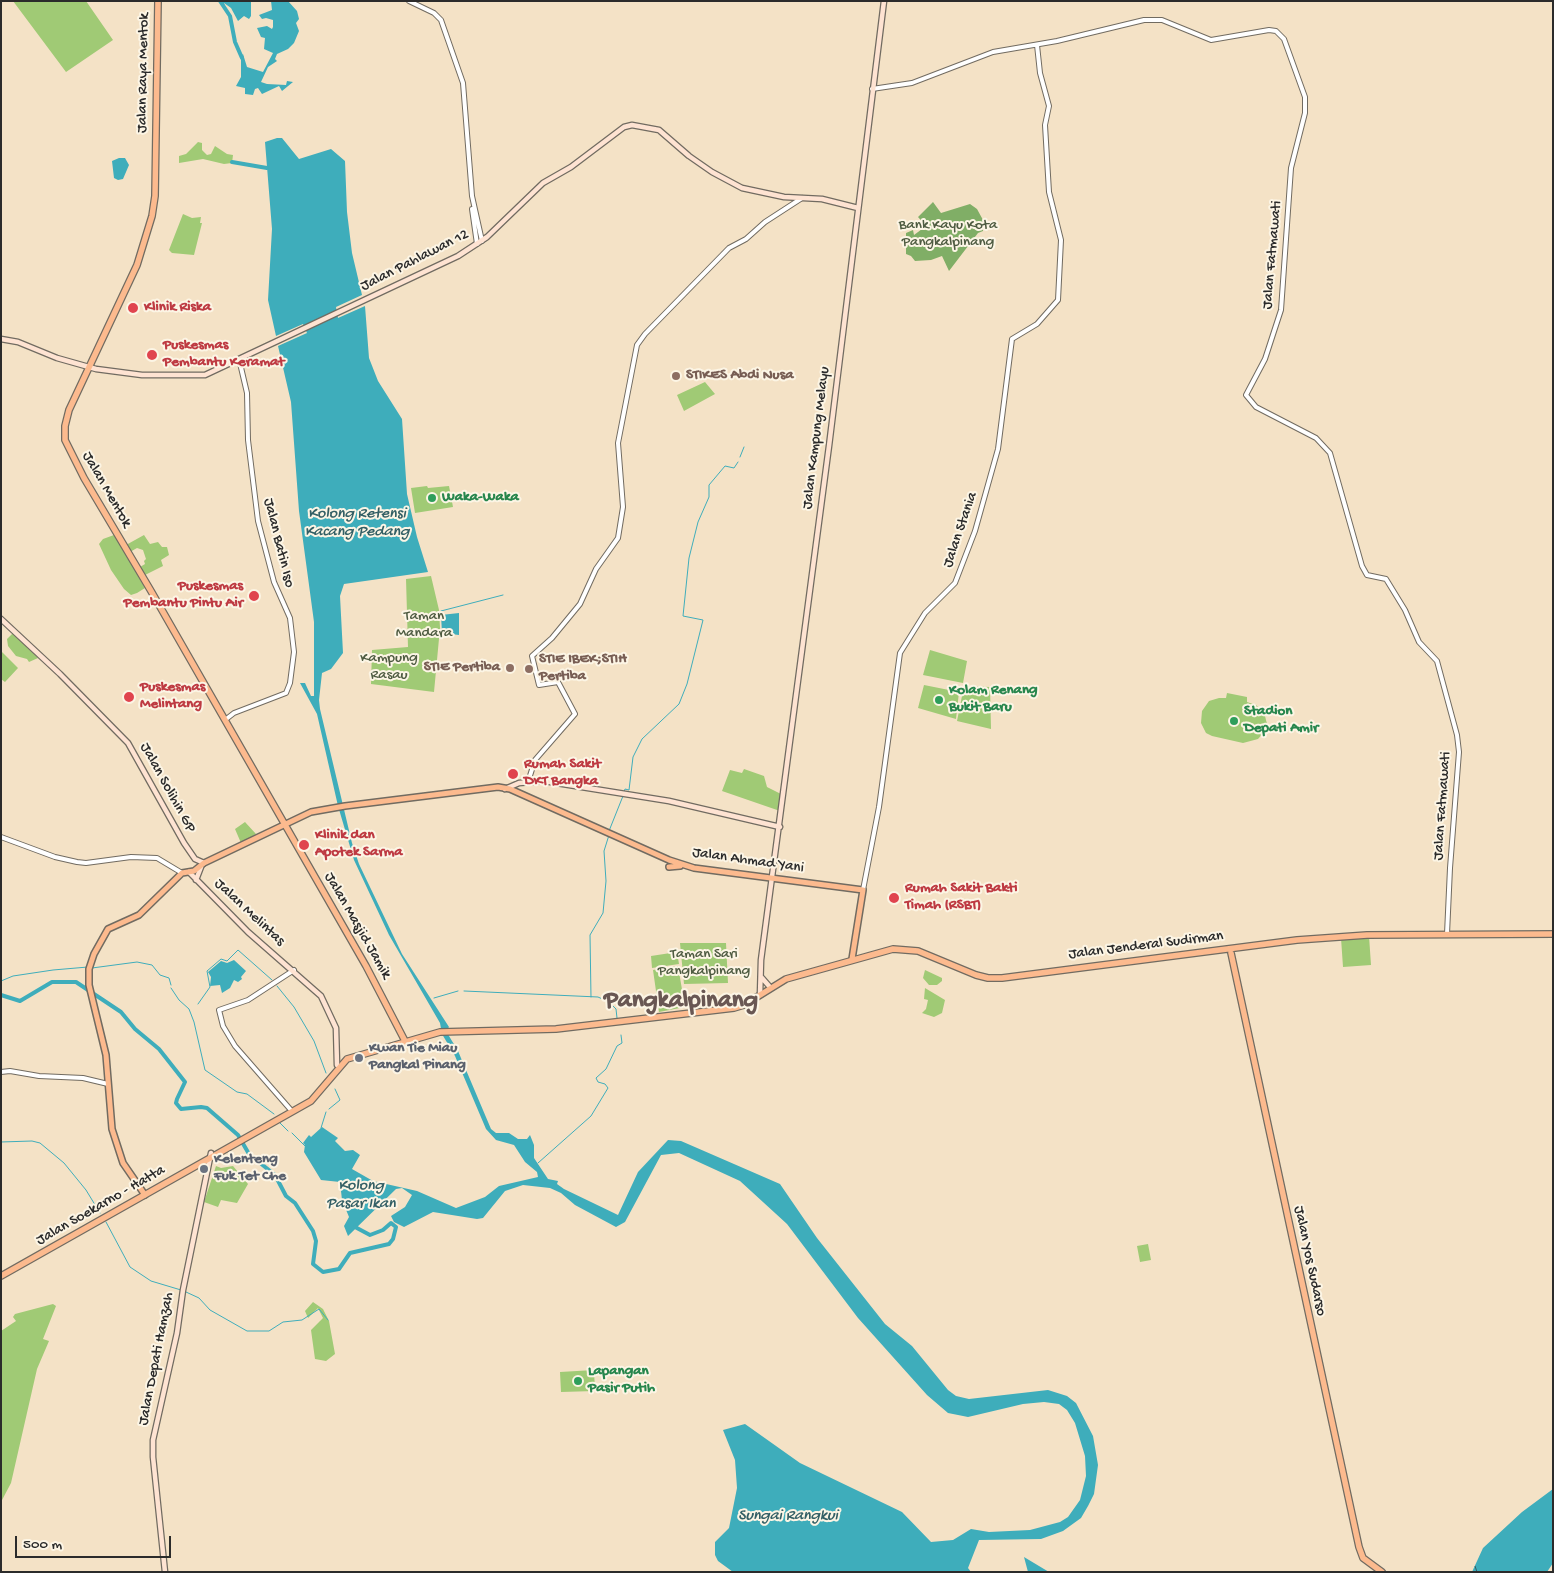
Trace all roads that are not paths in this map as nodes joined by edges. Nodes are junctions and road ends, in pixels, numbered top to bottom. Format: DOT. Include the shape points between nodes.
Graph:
graph roads {
  1 [pos="158,1"];
  2 [pos="408,1"];
  3 [pos="884,1"];
  4 [pos="1037,45"];
  5 [pos="872,89"];
  6 [pos="465,100"];
  7 [pos="155,145"];
  8 [pos="803,198"];
  9 [pos="858,208"];
  10 [pos="482,241"];
  11 [pos="477,244"];
  12 [pos="1,340"];
  13 [pos="239,359"];
  14 [pos="89,367"];
  15 [pos="1,619"];
  16 [pos="225,720"];
  17 [pos="528,782"];
  18 [pos="552,783"];
  19 [pos="507,790"];
  20 [pos="285,823"];
  21 [pos="780,828"];
  22 [pos="1,837"];
  23 [pos="202,865"];
  24 [pos="686,866"];
  25 [pos="669,867"];
  26 [pos="189,872"];
  27 [pos="182,873"];
  28 [pos="773,878"];
  29 [pos="196,880"];
  30 [pos="863,890"];
  31 [pos="1447,934"];
  32 [pos="1553,934"];
  33 [pos="1230,949"];
  34 [pos="852,958"];
  35 [pos="294,970"];
  36 [pos="1003,976"];
  37 [pos="788,977"];
  38 [pos="984,977"];
  39 [pos="762,978"];
  40 [pos="976,982"];
  41 [pos="769,986"];
  42 [pos="759,994"];
  43 [pos="406,1042"];
  44 [pos="337,1065"];
  45 [pos="1,1072"];
  46 [pos="108,1084"];
  47 [pos="319,1091"];
  48 [pos="290,1110"];
  49 [pos="240,1139"];
  50 [pos="211,1156"];
  51 [pos="145,1194"];
  52 [pos="3,1273"];
  53 [pos="165,1572"];
  54 [pos="1382,1572"];
  1 -- 7 [label="highway, Jalan Raya Mentok"];
  2 -- 6 [label="street" via="438,17 450,43"];
  3 -- 5 [label="main road, Jalan Kampung Melayu"];
  4 -- 5 [label="street, Jalan Fatmawati" via="994,52 909,84"];
  4 -- 30 [label="street, Jalan Stania" via="1049,106 1045,125 1049,192 1061,241 1058,300 1037,324 1012,339 998,449 975,531 955,583 926,614 900,653 879,807"];
  4 -- 31 [label="street, Jalan Fatmawati" via="1151,20 1167,22 1211,40 1268,30 1276,31 1284,39 1305,98 1305,113 1291,168 1281,310 1265,359 1246,395 1256,407 1316,438 1330,453 1362,566 1368,574 1386,579 1405,609 1419,642 1437,661 1459,752"];
  5 -- 9 [label="main road, Jalan Kampung Melayu"];
  6 -- 10 [label="street" via="472,196"];
  6 -- 11 [label="street" via="468,184"];
  7 -- 14 [label="highway, Jalan Mentok" via="154,207 144,248"];
  8 -- 9 [label="main road, Jalan Pahlawan 12"];
  8 -- 10 [label="main road, Jalan Pahlawan 12" via="742,188 704,167 657,129 632,125 624,127 543,183"];
  8 -- 17 [label="street" via="766,222 746,240 728,249 638,345 618,443 623,507 618,538 596,569 580,604 550,641 533,653 532,658 539,685 558,682 575,714 535,760"];
  9 -- 21 [label="main road, Jalan Kampung Melayu"];
  10 -- 11 [label="main road, Jalan Pahlawan 12"];
  11 -- 13 [label="main road, Jalan Pahlawan 12" via="442,264"];
  12 -- 14 [label="main road, Jalan Pahlawan 12" via="18,342"];
  13 -- 14 [label="main road, Jalan Pahlawan 12" via="200,376 137,374"];
  13 -- 16 [label="street, Jalan Batin Iso" via="247,393 246,419 258,521 274,582 290,618 294,652 291,681 286,693 234,713"];
  14 -- 16 [label="highway, Jalan Mentok" via="67,417 66,444"];
  15 -- 23 [label="main road, Jalan Solihin GP" via="128,743 184,843"];
  16 -- 20 [label="highway, Jalan Mentok"];
  17 -- 18 [label="main road"];
  17 -- 19 [label="main road"];
  18 -- 19 [label="main road" via="528,784"];
  18 -- 21 [label="main road" via="652,798"];
  19 -- 20 [label="main road, Jalan Ahmad Yani" via="496,787 337,807 314,811"];
  19 -- 24 [label="main road, Jalan Ahmad Yani"];
  20 -- 23 [label="main road"];
  20 -- 43 [label="highway, Jalan Masjid Jamik"];
  21 -- 28 [label="main road, Jalan Kampung Melayu"];
  22 -- 27 [label="street" via="78,862 157,858"];
  23 -- 26 [label="main road"];
  23 -- 29 [label="main road"];
  24 -- 25 [label="main road"];
  24 -- 28 [label="main road, Jalan Ahmad Yani"];
  26 -- 27 [label="main road"];
  26 -- 29 [label="main road, Jalan Melintas"];
  27 -- 46 [label="main road" via="139,914 108,929 90,967 90,995 105,1052"];
  28 -- 30 [label="main road, Jalan Ahmad Yani"];
  28 -- 39 [label="main road, Jalan Kampung Melayu" via="761,960"];
  29 -- 35 [label="main road, Jalan Melintas" via="248,932"];
  30 -- 34 [label="main road"];
  31 -- 32 [label="highway, Jalan Jenderal Sudirman"];
  31 -- 33 [label="highway, Jalan Jenderal Sudirman" via="1367,935"];
  33 -- 36 [label="highway, Jalan Jenderal Sudirman"];
  33 -- 54 [label="highway, Jalan Yos Sudarso" via="1358,1547 1363,1558"];
  34 -- 36 [label="highway, Jalan Jenderal Sudirman" via="903,945 933,953 979,973"];
  34 -- 37 [label="highway, Jalan Jenderal Sudirman"];
  34 -- 38 [label="highway, Jalan Jenderal Sudirman" via="905,949"];
  35 -- 44 [label="main road, Jalan Melintas" via="320,994 330,1010 337,1030"];
  35 -- 48 [label="street" via="248,1000 219,1010 223,1026 235,1046"];
  36 -- 38 [label="highway, Jalan Jenderal Sudirman"];
  37 -- 41 [label="highway, Jalan Jenderal Sudirman"];
  37 -- 42 [label="highway, Jalan Jenderal Sudirman"];
  38 -- 40 [label="highway"];
  39 -- 41 [label="main road"];
  39 -- 42 [label="main road, Jalan Kampung Melayu"];
  41 -- 42 [label="highway, Jalan Jenderal Sudirman"];
  42 -- 43 [label="highway, Jalan Jenderal Sudirman" via="742,1004 710,1010 552,1027 449,1030"];
  43 -- 44 [label="highway, Jalan Jenderal Sudirman" via="352,1055"];
  43 -- 47 [label="highway, Jalan Jenderal Sudirman" via="347,1059"];
  44 -- 47 [label="highway, Jalan Jenderal Sudirman"];
  45 -- 46 [label="street" via="83,1078"];
  46 -- 51 [label="main road" via="111,1124 117,1149 127,1171"];
  47 -- 48 [label="highway"];
  47 -- 49 [label="highway" via="311,1101"];
  48 -- 49 [label="highway"];
  49 -- 50 [label="highway, Jalan Soekarno - Hatta"];
  50 -- 51 [label="highway, Jalan Soekarno - Hatta"];
  50 -- 53 [label="main road, Jalan Depati Hamzah" via="153,1440"];
  51 -- 52 [label="highway, Jalan Soekarno - Hatta"];
}
